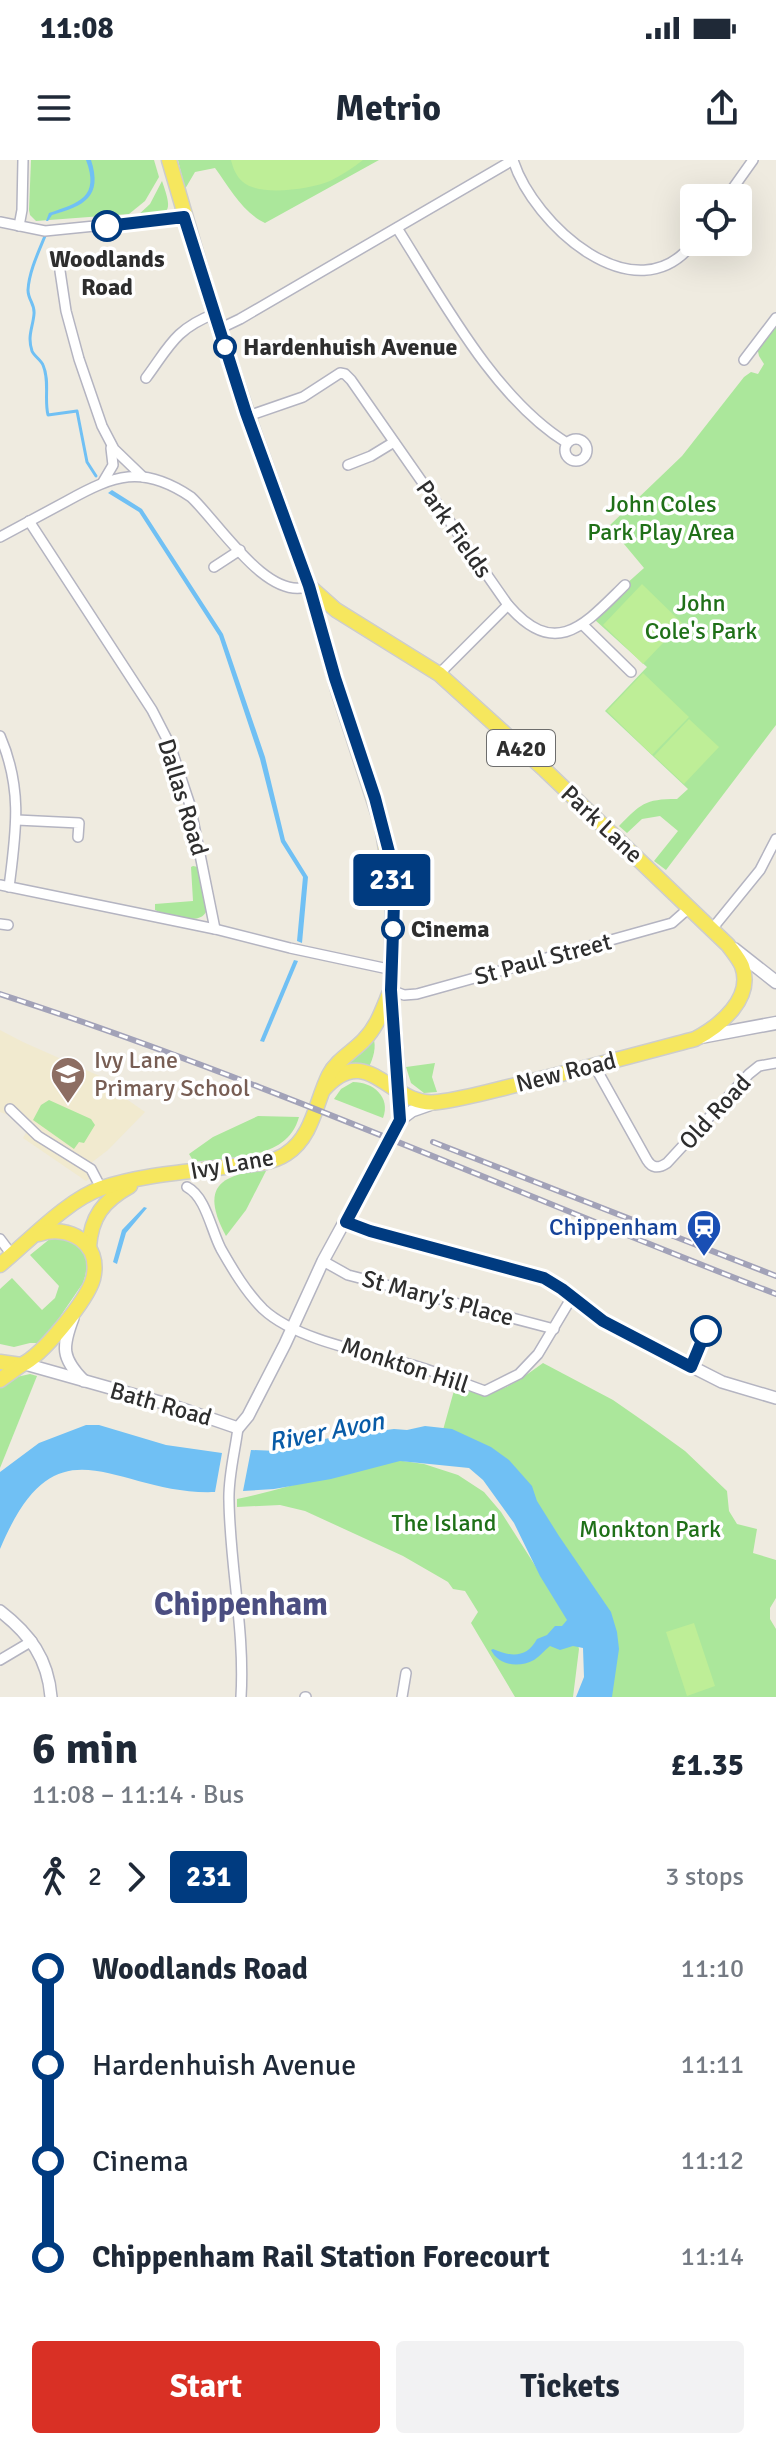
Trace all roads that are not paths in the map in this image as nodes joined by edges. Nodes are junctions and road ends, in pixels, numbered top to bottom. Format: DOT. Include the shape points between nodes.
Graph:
graph roads {
  1 [pos="23,160"];
  2 [pos="169,160"];
  3 [pos="513,160"];
  4 [pos="753,160"];
  5 [pos="736,184"];
  6 [pos="184,217"];
  7 [pos="0,222"];
  8 [pos="19,226"];
  9 [pos="397,228"];
  10 [pos="681,256"];
  11 [pos="60,271"];
  12 [pos="214,314"];
  13 [pos="776,318"];
  14 [pos="219,329"];
  15 [pos="744,360"];
  16 [pos="146,378"];
  17 [pos="248,416"];
  18 [pos="107,438"];
  19 [pos="394,442"];
  20 [pos="567,443"];
  21 [pos="348,465"];
  22 [pos="143,477"];
  23 [pos="103,482"];
  24 [pos="29,521"];
  25 [pos="0,537"];
  26 [pos="240,550"];
  27 [pos="214,567"];
  28 [pos="625,585"];
  29 [pos="309,586"];
  30 [pos="508,605"];
  31 [pos="348,617"];
  32 [pos="583,625"];
  33 [pos="322,635"];
  34 [pos="631,672"];
  35 [pos="439,674"];
  36 [pos="0,736"];
  37 [pos="17,820"];
  38 [pos="78,837"];
  39 [pos="776,839"];
  40 [pos="5,886"];
  41 [pos="689,908"];
  42 [pos="215,929"];
  43 [pos="712,929"];
  44 [pos="728,945"];
  45 [pos="393,970"];
  46 [pos="776,982"];
  47 [pos="391,990"];
  48 [pos="776,1023"];
  49 [pos="695,1039"];
  50 [pos="776,1063"];
  51 [pos="594,1065"];
  52 [pos="398,1086"];
  53 [pos="324,1089"];
  54 [pos="436,1103"];
  55 [pos="10,1109"];
  56 [pos="400,1120"];
  57 [pos="149,1178"];
  58 [pos="187,1187"];
  59 [pos="101,1188"];
  60 [pos="346,1222"];
  61 [pos="35,1236"];
  62 [pos="0,1239"];
  63 [pos="89,1247"];
  64 [pos="12,1255"];
  65 [pos="323,1261"];
  66 [pos="0,1265"];
  67 [pos="572,1297"];
  68 [pos="80,1301"];
  69 [pos="291,1328"];
  70 [pos="554,1329"];
  71 [pos="0,1362"];
  72 [pos="23,1364"];
  73 [pos="0,1380"];
  74 [pos="84,1382"];
  75 [pos="776,1398"];
  76 [pos="238,1428"];
  77 [pos="2,1613"];
  78 [pos="32,1641"];
  79 [pos="0,1660"];
  80 [pos="406,1673"];
  81 [pos="51,1697"];
  82 [pos="241,1697"];
  83 [pos="402,1697"];
  1 -- 8 [label="street"];
  2 -- 6 [label="main road"];
  3 -- 9 [label="street"];
  3 -- 10 [label="street" via="541,210 600,259 627,269 651,270"];
  4 -- 5 [label="street"];
  6 -- 8 [label="street" via="56,231"];
  6 -- 12 [label="main road"];
  7 -- 8 [label="street"];
  9 -- 14 [label="street"];
  9 -- 20 [label="street" via="502,386 532,418"];
  11 -- 18 [label="street" via="79,359"];
  12 -- 14 [label="main road"];
  12 -- 16 [label="street" via="180,332"];
  13 -- 15 [label="street"];
  14 -- 17 [label="main road"];
  17 -- 19 [label="street, Park Fields" via="301,398 344,373"];
  17 -- 29 [label="main road"];
  18 -- 22 [label="street"];
  18 -- 23 [label="street" via="113,462"];
  19 -- 21 [label="street"];
  19 -- 30 [label="street, Park Fields"];
  22 -- 23 [label="street"];
  22 -- 26 [label="street" via="191,497"];
  23 -- 24 [label="street"];
  24 -- 25 [label="street"];
  24 -- 42 [label="street, Dallas Road" via="170,745 190,805"];
  26 -- 27 [label="street"];
  26 -- 29 [label="street" via="277,584 297,590"];
  28 -- 32 [label="street"];
  29 -- 31 [label="main road, Park Lane / A420"];
  29 -- 33 [label="main road"];
  30 -- 32 [label="street, Park Fields" via="544,631 570,632"];
  30 -- 35 [label="street"];
  31 -- 33 [label="main road" via="328,618"];
  31 -- 35 [label="main road, Park Lane / A420"];
  32 -- 34 [label="street"];
  33 -- 45 [label="main road" via="386,838 393,892"];
  35 -- 41 [label="main road, Park Lane / A420"];
  36 -- 37 [label="street" via="13,773"];
  37 -- 38 [label="street" via="79,818"];
  37 -- 40 [label="street"];
  39 -- 43 [label="street" via="760,870"];
  40 -- 42 [label="street"];
  41 -- 43 [label="main road, Park Lane / A420"];
  41 -- 47 [label="street, St Paul Street" via="672,923 417,994"];
  42 -- 45 [label="street"];
  43 -- 44 [label="main road, Park Lane / A420"];
  44 -- 46 [label="main road, Park Lane"];
  44 -- 49 [label="main road, New Road / A420" via="743,968 743,993 726,1015"];
  45 -- 47 [label="main road"];
  47 -- 52 [label="main road"];
  47 -- 53 [label="main road, Ivy Lane" via="375,1026 333,1069"];
  48 -- 49 [label="main road, New Road"];
  49 -- 51 [label="main road, New Road / A420"];
  50 -- 51 [label="street, Old Road" via="749,1074 658,1168 647,1160"];
  51 -- 54 [label="main road, New Road / A420"];
  52 -- 53 [label="main road" via="354,1070"];
  52 -- 54 [label="main road" via="420,1101"];
  52 -- 56 [label="street"];
  53 -- 57 [label="main road, Ivy Lane" via="302,1139 281,1157"];
  54 -- 56 [label="street, New Road"];
  55 -- 59 [label="street" via="38,1136 91,1169"];
  56 -- 60 [label="street"];
  57 -- 59 [label="main road, Ivy Lane"];
  57 -- 63 [label="main road, Ivy Lane" via="125,1188 102,1207 92,1224"];
  58 -- 69 [label="street" via="199,1189 221,1248 241,1281 263,1308"];
  59 -- 61 [label="main road, Ivy Lane"];
  60 -- 65 [label="street"];
  60 -- 67 [label="street" via="537,1276"];
  61 -- 63 [label="main road" via="66,1231"];
  61 -- 64 [label="main road, Ivy Lane"];
  62 -- 64 [label="street"];
  63 -- 68 [label="main road, Ivy Lane" via="93,1278"];
  64 -- 66 [label="main road, Ivy Lane"];
  65 -- 69 [label="street"];
  65 -- 70 [label="street, St Mary's Place" via="348,1275"];
  67 -- 70 [label="street, Monkton Hill"];
  67 -- 75 [label="street" via="603,1321 683,1363 722,1382"];
  68 -- 72 [label="main road, Ivy Lane" via="49,1344"];
  68 -- 74 [label="street, Bath Road" via="64,1350"];
  69 -- 70 [label="street, Monkton Hill" via="485,1391 519,1374"];
  69 -- 76 [label="street"];
  71 -- 72 [label="main road"];
  72 -- 73 [label="main road, Ivy Lane"];
  72 -- 74 [label="street, Bath Road"];
  74 -- 76 [label="street, Bath Road"];
  76 -- 82 [label="street" via="229,1499"];
  77 -- 78 [label="street"];
  78 -- 79 [label="street"];
  78 -- 81 [label="street" via="45,1664"];
  80 -- 83 [label="street"];
}
